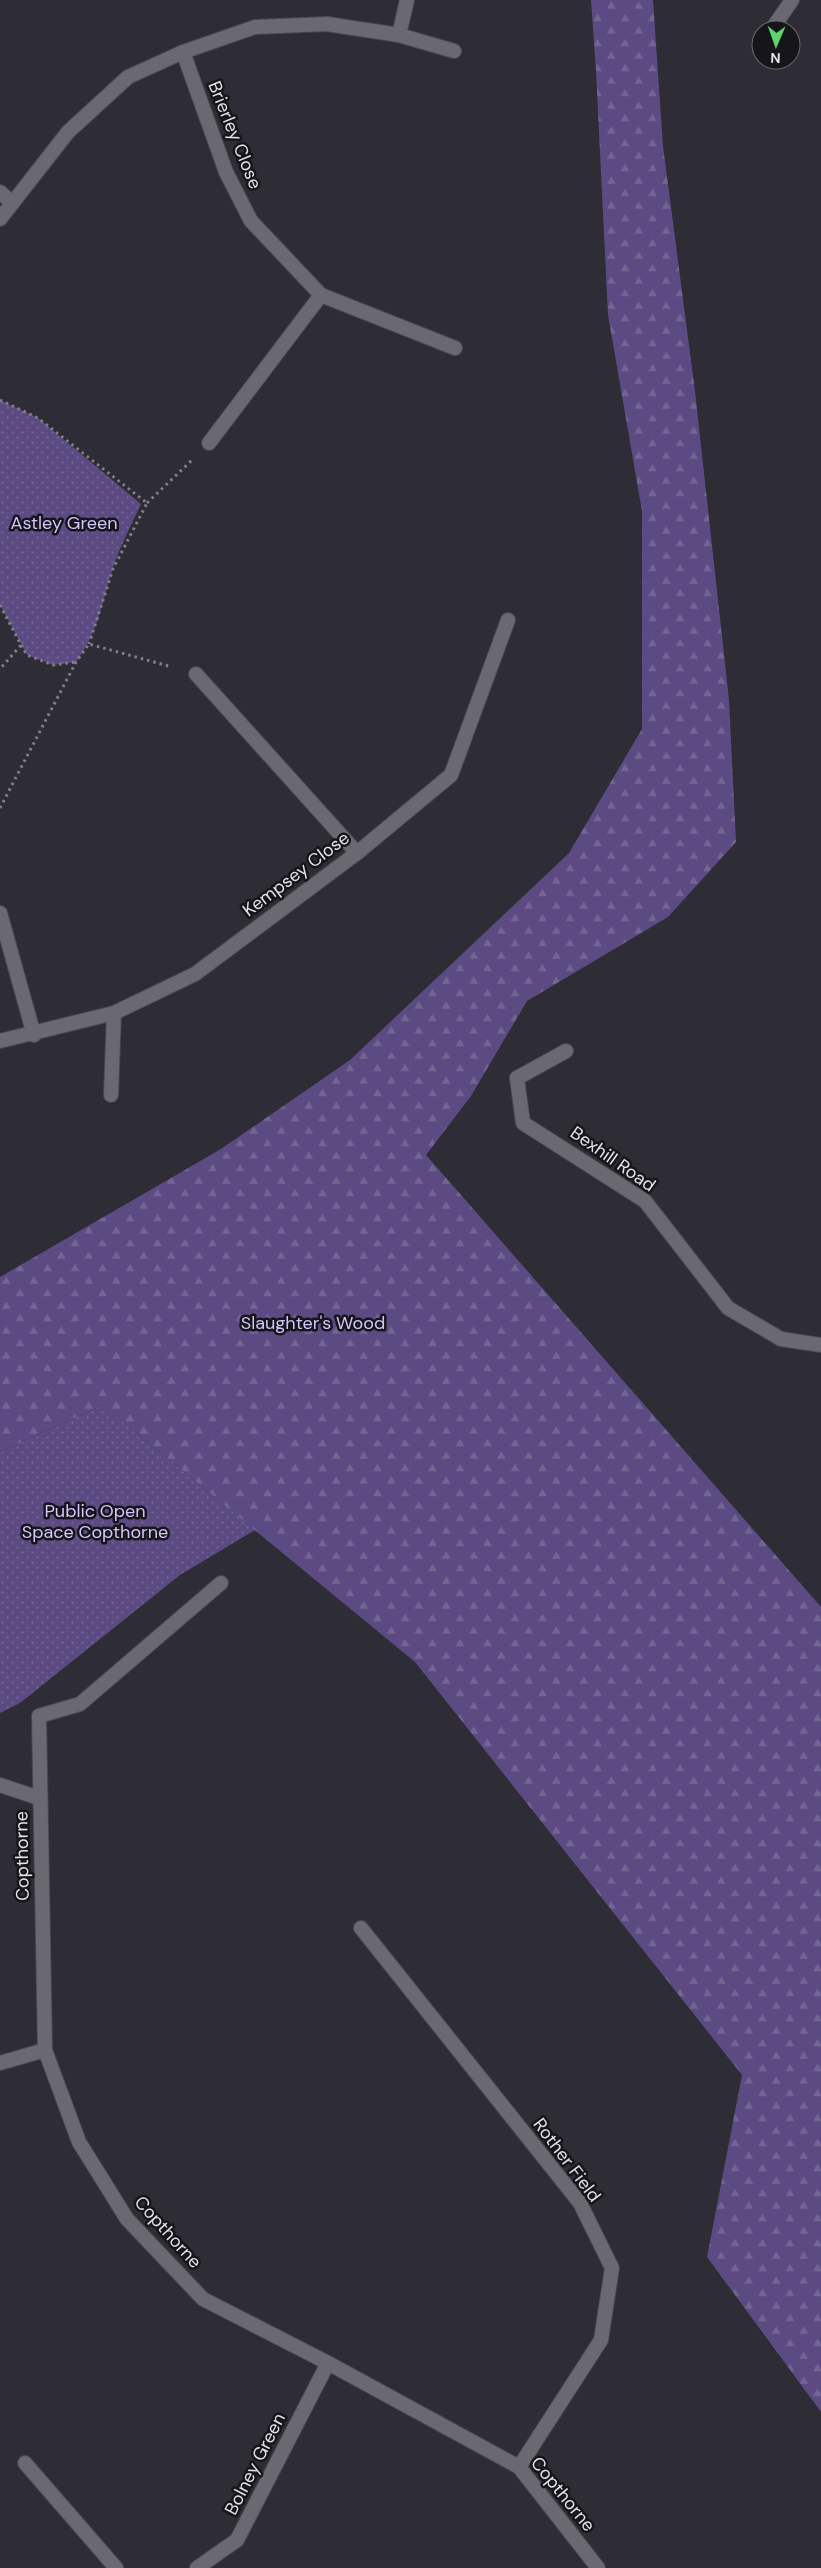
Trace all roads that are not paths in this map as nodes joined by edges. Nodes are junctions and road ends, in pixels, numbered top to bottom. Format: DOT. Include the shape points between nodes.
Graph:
graph roads {
  1 [pos="408,0"];
  2 [pos="792,0"];
  3 [pos="778,20"];
  4 [pos="400,35"];
  5 [pos="454,51"];
  6 [pos="183,52"];
  7 [pos="0,192"];
  8 [pos="12,202"];
  9 [pos="0,219"];
  10 [pos="321,295"];
  11 [pos="455,348"];
  12 [pos="209,443"];
  13 [pos="508,620"];
  14 [pos="196,674"];
  15 [pos="356,853"];
  16 [pos="0,913"];
  17 [pos="114,1013"];
  18 [pos="34,1034"];
  19 [pos="0,1042"];
  20 [pos="566,1051"];
  21 [pos="111,1095"];
  22 [pos="821,1345"];
  23 [pos="221,1583"];
  24 [pos="0,1785"];
  25 [pos="39,1798"];
  26 [pos="362,1928"];
  27 [pos="45,2050"];
  28 [pos="0,2063"];
  29 [pos="328,2363"];
  30 [pos="25,2463"];
  31 [pos="519,2467"];
  32 [pos="116,2568"];
  33 [pos="198,2568"];
  34 [pos="598,2568"];
  1 -- 4 [label="street"];
  2 -- 3 [label="street"];
  4 -- 5 [label="street"];
  4 -- 6 [label="street" via="328,24 255,27"];
  6 -- 8 [label="street" via="128,77 68,132"];
  6 -- 10 [label="street, Brierley Close" via="226,172 251,221"];
  7 -- 8 [label="street"];
  8 -- 9 [label="street"];
  10 -- 11 [label="street, Brierley Close"];
  10 -- 12 [label="street"];
  13 -- 15 [label="street, Kempsey Close" via="451,775"];
  14 -- 15 [label="street"];
  15 -- 17 [label="street, Kempsey Close" via="195,974"];
  16 -- 18 [label="street"];
  17 -- 18 [label="street, Kempsey Close"];
  17 -- 21 [label="street"];
  18 -- 19 [label="street, Kempsey Close"];
  20 -- 22 [label="street, Bexhill Road" via="517,1078 523,1123 645,1201 728,1308 781,1339"];
  23 -- 25 [label="street, Copthorne" via="80,1704 39,1716"];
  24 -- 25 [label="street"];
  25 -- 27 [label="street, Copthorne"];
  26 -- 31 [label="street, Rother Field" via="580,2203 612,2268 601,2340"];
  27 -- 28 [label="street"];
  27 -- 29 [label="street, Copthorne" via="79,2142 127,2219 203,2299"];
  29 -- 31 [label="street, Copthorne"];
  29 -- 33 [label="street, Bolney Green" via="237,2540"];
  30 -- 32 [label="street"];
  31 -- 34 [label="street, Copthorne"];
}
